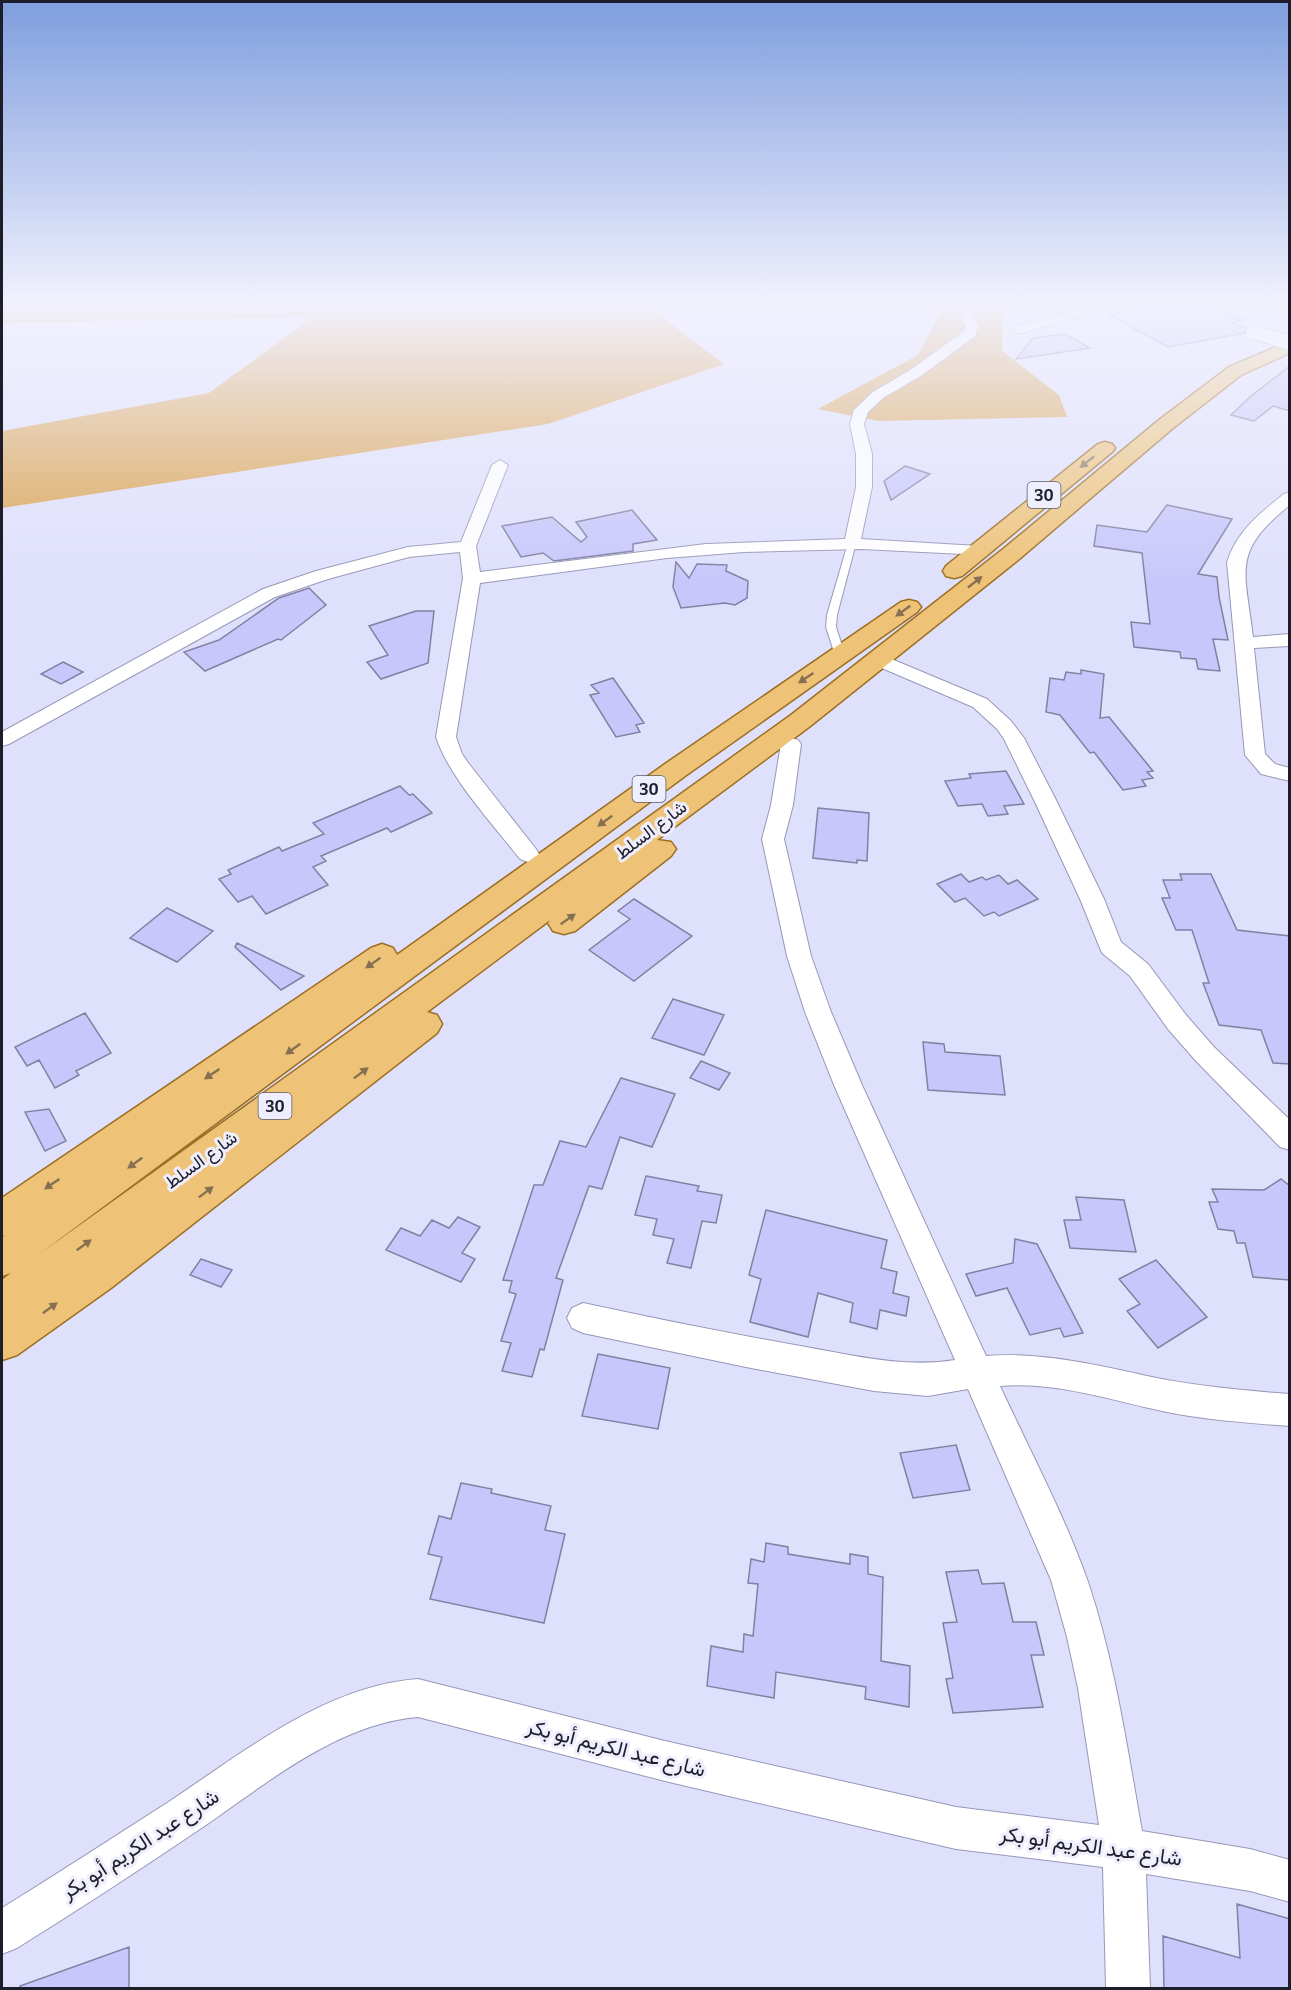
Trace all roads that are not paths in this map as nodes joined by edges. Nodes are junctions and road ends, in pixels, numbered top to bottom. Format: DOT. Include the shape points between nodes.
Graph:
graph roads {
  1 [pos="878,395"];
  2 [pos="1177,395"];
  3 [pos="1204,395"];
  4 [pos="500,465"];
  5 [pos="1290,497"];
  6 [pos="852,543"];
  7 [pos="468,546"];
  8 [pos="978,551"];
  9 [pos="472,578"];
  10 [pos="1290,640"];
  11 [pos="1245,643"];
  12 [pos="860,662"];
  13 [pos="2,740"];
  14 [pos="791,744"];
  15 [pos="1290,775"];
  16 [pos="528,867"];
  17 [pos="1290,1139"];
  18 [pos="2,1219"];
  19 [pos="2,1259"];
  20 [pos="2,1302"];
  21 [pos="584,1318"];
  22 [pos="2,1341"];
  23 [pos="977,1372"];
  24 [pos="1290,1410"];
  25 [pos="1124,1850"];
  26 [pos="1290,1881"];
  27 [pos="2,1934"];
  28 [pos="1128,1989"];
  1 -- 6 [label="street" via="861,410 857,424 864,454 864,487"];
  2 -- 8 [label="main road, شارع السلط / 30, one-way" via="1057,485"];
  12 -- 3 [label="main road, شارع السلط / 30, one-way" via="1010,555"];
  4 -- 7 [label="street"];
  5 -- 11 [label="street" via="1253,529 1239,550 1236,562"];
  6 -- 8 [label="street"];
  6 -- 9 [label="street" via="709,549"];
  6 -- 12 [label="lane" via="831,627"];
  7 -- 9 [label="street"];
  7 -- 13 [label="street" via="408,552 269,593"];
  8 -- 12 [label="main road, شارع السلط / 30, one-way" via="932,590"];
  9 -- 16 [label="street" via="446,737 457,762"];
  10 -- 11 [label="street"];
  11 -- 15 [label="street" via="1255,756 1268,769"];
  12 -- 14 [label="main road" via="856,690"];
  12 -- 16 [label="main road, شارع السلط / 30, one-way" via="681,746"];
  12 -- 17 [label="street" via="957,692 980,703 1004,725 1045,800 1111,947 1139,970 1205,1054"];
  20 -- 12 [label="main road, شارع السلط / 30, one-way" via="800,721"];
  22 -- 14 [label="main road, one-way" via="97,1275 480,983 614,887"];
  14 -- 23 [label="street" via="773,839 790,928 848,1085"];
  16 -- 18 [label="main road, one-way"];
  16 -- 19 [label="main road, شارع السلط / 30, one-way"];
  21 -- 23 [label="street" via="874,1375 928,1380"];
  23 -- 24 [label="street" via="1035,1371 1233,1406"];
  23 -- 25 [label="street" via="1069,1580 1097,1688"];
  25 -- 26 [label="street, شارع عبد الكريم أبو بكر" via="1250,1870"];
  25 -- 27 [label="street, شارع عبد الكريم أبو بكر" via="956,1828 403,1696 359,1710 297,1743"];
  25 -- 28 [label="street"];
}
